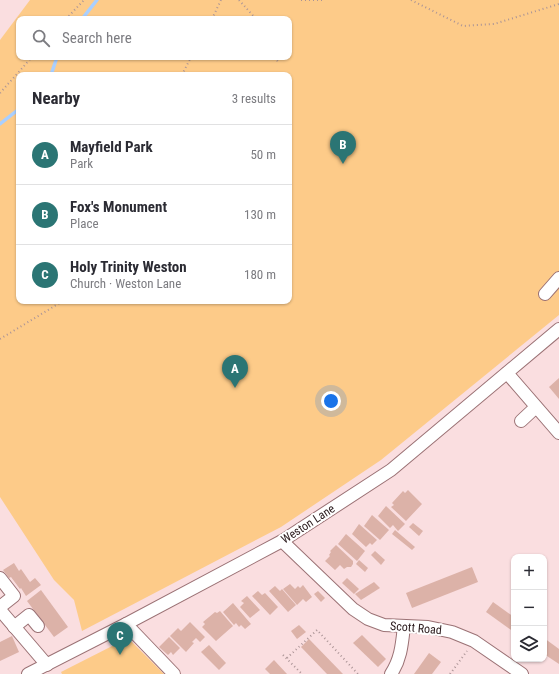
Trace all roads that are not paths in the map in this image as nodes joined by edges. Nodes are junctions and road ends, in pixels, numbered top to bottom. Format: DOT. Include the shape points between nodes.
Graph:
graph roads {
  1 [pos="559,278"];
  2 [pos="545,294"];
  3 [pos="559,329"];
  4 [pos="507,373"];
  5 [pos="536,407"];
  6 [pos="520,421"];
  7 [pos="559,433"];
  8 [pos="282,541"];
  9 [pos="0,578"];
  10 [pos="0,608"];
  11 [pos="126,624"];
  12 [pos="38,626"];
  13 [pos="404,626"];
  14 [pos="14,627"];
  15 [pos="47,665"];
  16 [pos="28,674"];
  17 [pos="174,674"];
  18 [pos="391,674"];
  19 [pos="521,674"];
  1 -- 2 [label="street"];
  3 -- 4 [label="street, Weston Lane"];
  4 -- 5 [label="street"];
  4 -- 8 [label="street, Weston Lane" via="391,470"];
  5 -- 6 [label="street"];
  5 -- 7 [label="street"];
  8 -- 11 [label="street, Weston Lane"];
  8 -- 13 [label="street, Scott Road" via="368,619 384,625"];
  9 -- 10 [label="street" via="14,596"];
  10 -- 14 [label="street"];
  11 -- 15 [label="street, Weston Lane"];
  11 -- 17 [label="street"];
  12 -- 14 [label="street" via="26,610"];
  13 -- 18 [label="street" via="400,655"];
  13 -- 19 [label="street, Scott Road" via="452,632 474,641"];
  14 -- 15 [label="street"];
  15 -- 16 [label="street, Weston Lane"];
}
